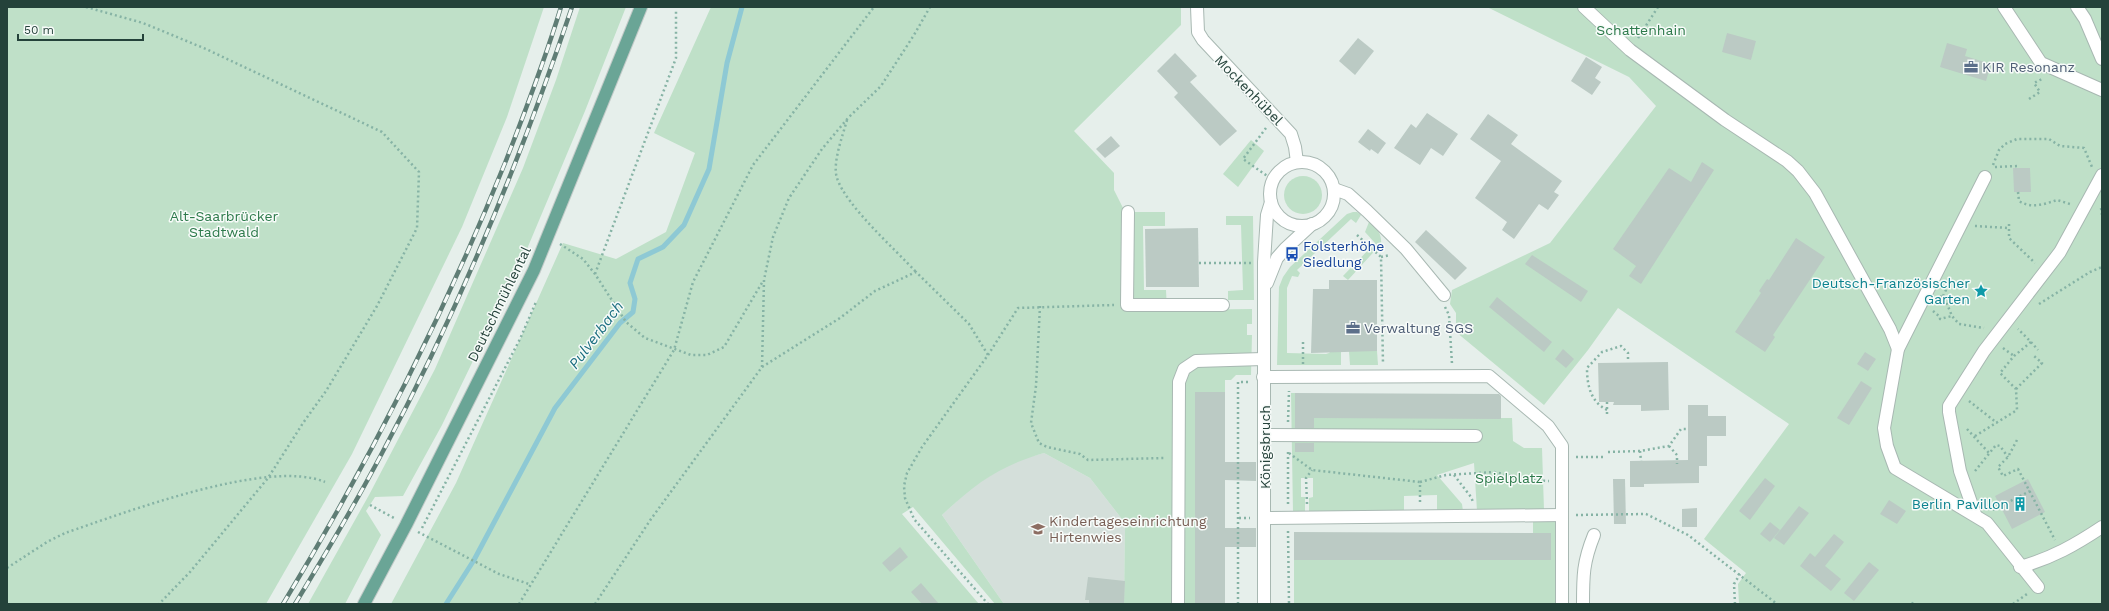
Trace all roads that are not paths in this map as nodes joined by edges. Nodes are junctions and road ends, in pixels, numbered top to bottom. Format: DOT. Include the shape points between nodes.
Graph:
graph roads {
  1 [pos="641,7"];
  2 [pos="1197,7"];
  3 [pos="1584,7"];
  4 [pos="2004,7"];
  5 [pos="2077,7"];
  6 [pos="2102,59"];
  7 [pos="2102,90"];
  8 [pos="1297,162"];
  9 [pos="2102,175"];
  10 [pos="1985,176"];
  11 [pos="1334,189"];
  12 [pos="1271,202"];
  13 [pos="1128,212"];
  14 [pos="1312,224"];
  15 [pos="1264,290"];
  16 [pos="1444,295"];
  17 [pos="1224,305"];
  18 [pos="1898,349"];
  19 [pos="1263,359"];
  20 [pos="1264,380"];
  21 [pos="1266,435"];
  22 [pos="1476,436"];
  23 [pos="1562,515"];
  24 [pos="1978,516"];
  25 [pos="1264,518"];
  26 [pos="2102,527"];
  27 [pos="1594,535"];
  28 [pos="2020,567"];
  29 [pos="2038,587"];
  30 [pos="364,604"];
  31 [pos="1178,604"];
  32 [pos="1264,604"];
  33 [pos="1562,604"];
  34 [pos="1583,604"];
  1 -- 30 [label="main road, Deutschmühlental" via="534,270"];
  2 -- 8 [label="street, Mockenhübel" via="1198,32 1203,40 1291,134"];
  3 -- 18 [label="street" via="1630,50 1725,120 1787,161 1808,182 1890,329"];
  4 -- 7 [label="street" via="2041,63"];
  5 -- 6 [label="street" via="2085,19"];
  8 -- 11 [label="street" via="1317,165 1331,179"];
  8 -- 12 [label="street, Königsbruch" via="1287,165 1273,180"];
  9 -- 24 [label="street" via="2060,252 1984,351 1949,406 1960,471"];
  10 -- 18 [label="street"];
  11 -- 14 [label="street, Königsbruch" via="1334,198 1329,210"];
  11 -- 16 [label="street" via="1348,194 1406,249"];
  12 -- 14 [label="street" via="1278,215 1290,223"];
  12 -- 15 [label="street, Königsbruch"];
  13 -- 17 [label="street" via="1127,305"];
  14 -- 15 [label="street, Königsbruch" via="1277,258"];
  15 -- 19 [label="street, Königsbruch"];
  18 -- 24 [label="street" via="1884,428 1895,468"];
  19 -- 20 [label="street, Königsbruch"];
  19 -- 31 [label="street" via="1196,361 1184,369 1179,382"];
  20 -- 21 [label="street, Königsbruch"];
  20 -- 23 [label="street" via="1289,377 1489,376 1548,426 1562,446"];
  21 -- 22 [label="street"];
  21 -- 25 [label="street, Königsbruch"];
  23 -- 25 [label="street"];
  23 -- 33 [label="street"];
  24 -- 28 [label="street" via="1987,523"];
  25 -- 32 [label="street, Königsbruch"];
  26 -- 28 [label="street" via="2046,560"];
  27 -- 34 [label="street" via="1583,568"];
  28 -- 29 [label="street"];
}
